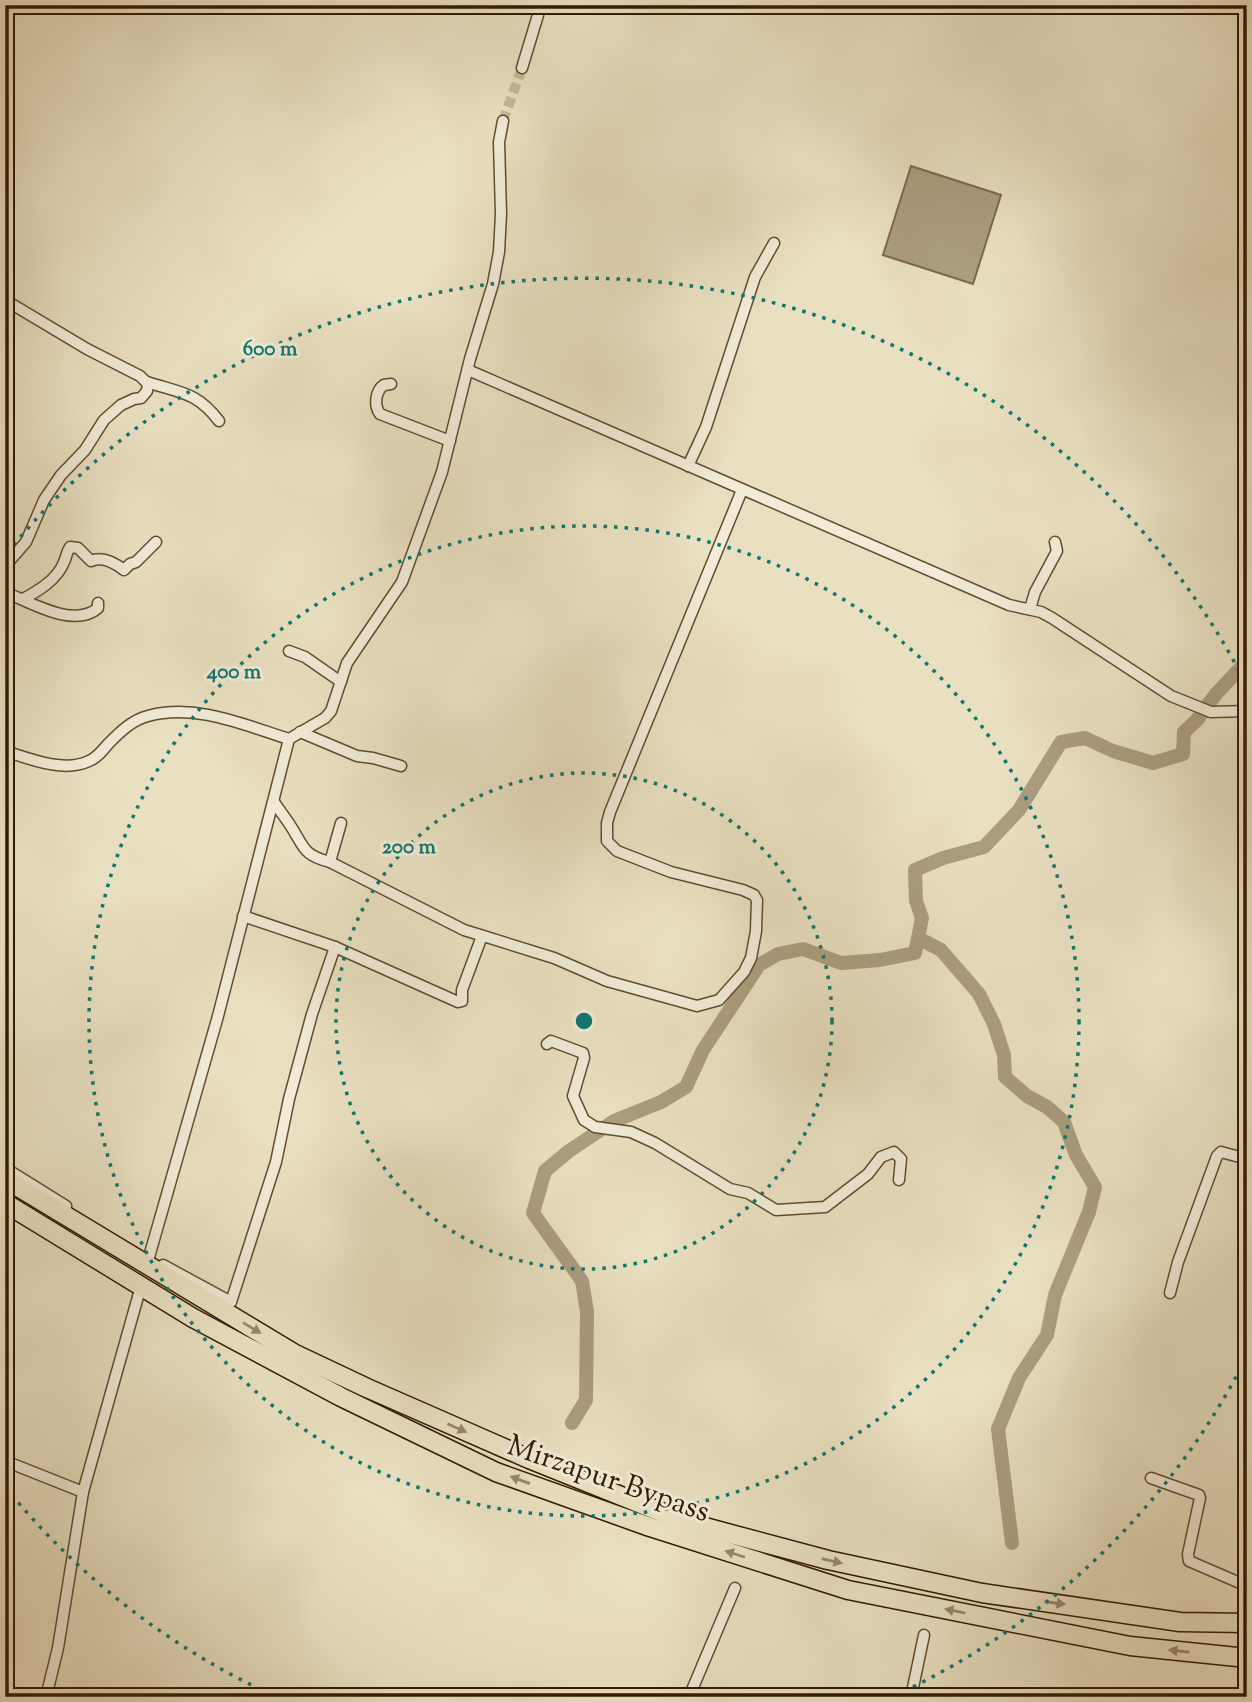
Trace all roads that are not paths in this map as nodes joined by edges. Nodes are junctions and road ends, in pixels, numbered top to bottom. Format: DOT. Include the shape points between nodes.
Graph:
graph roads {
  1 [pos="541,5"];
  2 [pos="522,68"];
  3 [pos="503,121"];
  4 [pos="774,243"];
  5 [pos="5,300"];
  6 [pos="468,370"];
  7 [pos="147,382"];
  8 [pos="391,384"];
  9 [pos="219,421"];
  10 [pos="450,441"];
  11 [pos="688,466"];
  12 [pos="742,490"];
  13 [pos="156,542"];
  14 [pos="1055,542"];
  15 [pos="5,566"];
  16 [pos="5,592"];
  17 [pos="23,599"];
  18 [pos="98,603"];
  19 [pos="1030,609"];
  20 [pos="289,651"];
  21 [pos="341,682"];
  22 [pos="1247,711"];
  23 [pos="300,732"];
  24 [pos="289,739"];
  25 [pos="5,751"];
  26 [pos="401,766"];
  27 [pos="274,802"];
  28 [pos="341,823"];
  29 [pos="330,862"];
  30 [pos="243,916"];
  31 [pos="482,936"];
  32 [pos="335,947"];
  33 [pos="547,1044"];
  34 [pos="1247,1159"];
  35 [pos="5,1168"];
  36 [pos="5,1179"];
  37 [pos="900,1180"];
  38 [pos="5,1203"];
  39 [pos="149,1257"];
  40 [pos="141,1286"];
  41 [pos="1170,1293"];
  42 [pos="5,1461"];
  43 [pos="1150,1478"];
  44 [pos="83,1492"];
  45 [pos="1247,1586"];
  46 [pos="735,1588"];
  47 [pos="1247,1623"];
  48 [pos="924,1635"];
  49 [pos="1247,1658"];
  50 [pos="46,1697"];
  51 [pos="690,1697"];
  52 [pos="911,1697"];
  1 -- 2 [label="street"];
  3 -- 6 [label="street" via="499,252"];
  4 -- 11 [label="street" via="755,277 706,427"];
  5 -- 7 [label="street"];
  6 -- 10 [label="street"];
  6 -- 11 [label="street"];
  7 -- 9 [label="street" via="195,397"];
  7 -- 15 [label="street" via="145,395 113,411 61,475 26,542"];
  8 -- 10 [label="street" via="378,392 380,414"];
  10 -- 21 [label="street" via="402,582 347,663"];
  11 -- 12 [label="street"];
  12 -- 19 [label="street" via="1009,605"];
  12 -- 31 [label="street" via="610,812 606,832 607,841 617,850 671,872 754,895 756,931 744,972 719,1000 697,1006 607,981 554,958"];
  13 -- 17 [label="street" via="124,570 97,558 91,561 78,548 70,547 53,579"];
  14 -- 19 [label="street" via="1057,551"];
  16 -- 17 [label="street"];
  17 -- 18 [label="street" via="65,615 87,616"];
  19 -- 22 [label="street" via="1052,618 1171,696 1211,712"];
  20 -- 21 [label="street"];
  21 -- 23 [label="street" via="331,712"];
  23 -- 24 [label="street"];
  23 -- 26 [label="street" via="357,756"];
  24 -- 25 [label="street" via="216,717 178,712 144,717 131,724 82,764 51,764"];
  24 -- 27 [label="street"];
  27 -- 29 [label="street" via="302,849"];
  27 -- 30 [label="street"];
  28 -- 29 [label="street"];
  29 -- 31 [label="street"];
  30 -- 32 [label="street"];
  30 -- 39 [label="street"];
  31 -- 32 [label="street" via="461,1002"];
  32 -- 39 [label="street" via="312,1014 276,1162 231,1301"];
  33 -- 37 [label="street" via="551,1041 583,1053 573,1096 584,1120 595,1128 631,1132 776,1210 825,1207 868,1174 881,1157 894,1152 901,1159"];
  34 -- 41 [label="street" via="1226,1152 1217,1156"];
  35 -- 39 [label="street"];
  36 -- 47 [label="highway, one-way" via="295,1353 529,1459 686,1522 828,1560 982,1593 1180,1622"];
  38 -- 40 [label="highway, Mirzapur Bypass"];
  40 -- 44 [label="street"];
  49 -- 40 [label="highway, Mirzapur Bypass, one-way" via="1129,1646 848,1590 650,1527 496,1472 341,1397"];
  42 -- 44 [label="street"];
  43 -- 45 [label="street" via="1199,1495 1189,1561"];
  44 -- 50 [label="street"];
  46 -- 51 [label="street"];
  48 -- 52 [label="street"];
}
